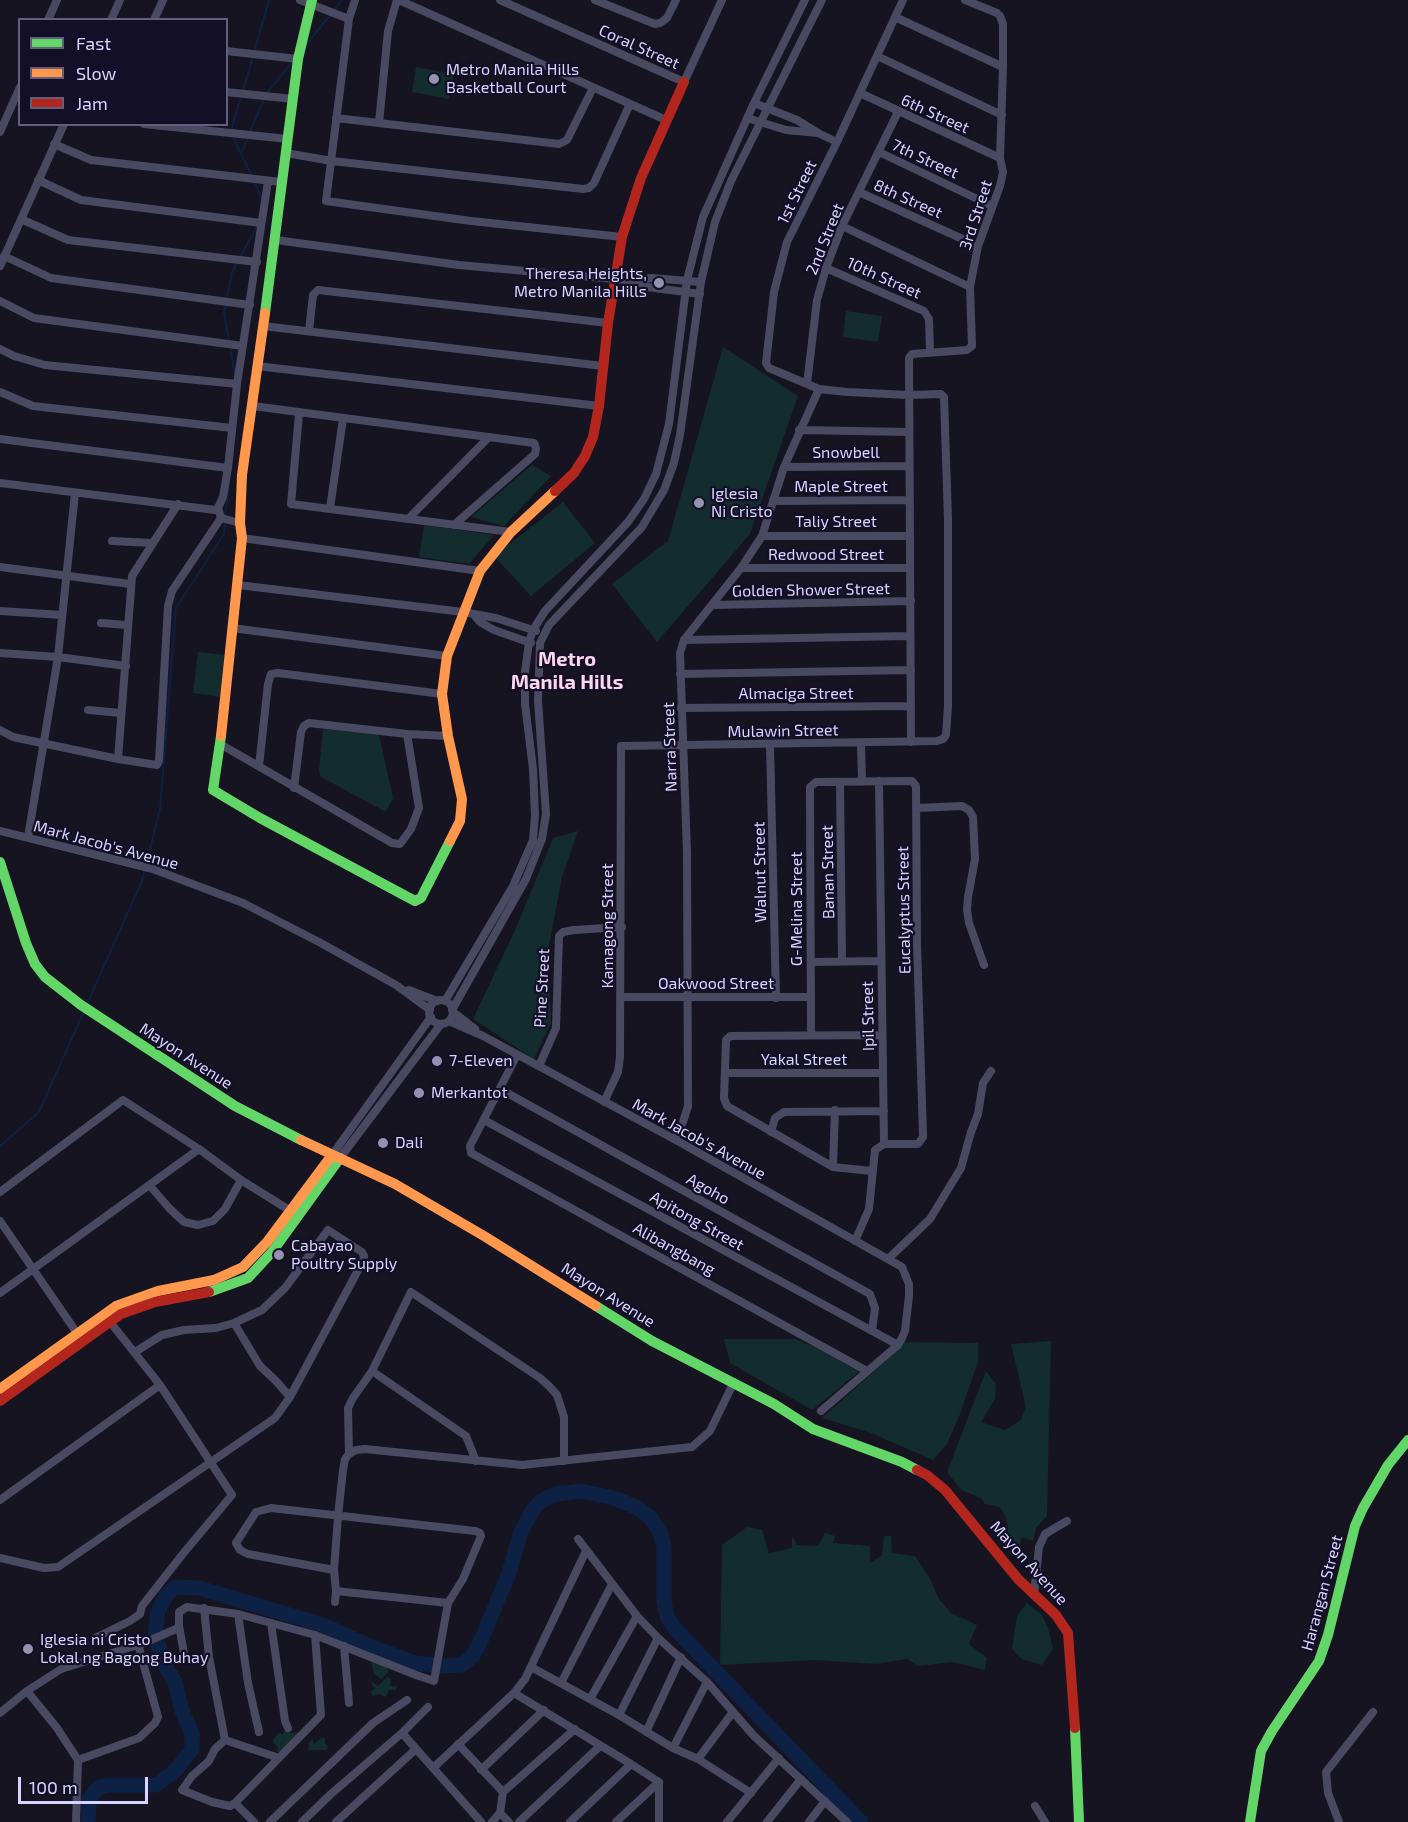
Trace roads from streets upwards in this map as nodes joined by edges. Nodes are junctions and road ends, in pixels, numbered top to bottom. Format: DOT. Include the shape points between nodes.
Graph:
graph roads {
  1 [pos="57,0"];
  2 [pos="120,0"];
  3 [pos="163,0"];
  4 [pos="355,0"];
  5 [pos="398,0"];
  6 [pos="500,0"];
  7 [pos="595,0"];
  8 [pos="676,0"];
  9 [pos="722,0"];
  10 [pos="822,0"];
  11 [pos="903,0"];
  12 [pos="964,0"];
  13 [pos="307,1"];
  14 [pos="802,1"];
  15 [pos="817,9"];
  16 [pos="896,17"];
  17 [pos="49,18"];
  18 [pos="112,18"];
  19 [pos="155,18"];
  20 [pos="349,19"];
  21 [pos="228,51"];
  22 [pos="877,56"];
  23 [pos="298,59"];
  24 [pos="1004,67"];
  25 [pos="684,82"];
  26 [pos="593,88"];
  27 [pos="18,92"];
  28 [pos="228,92"];
  29 [pos="860,93"];
  30 [pos="292,99"];
  31 [pos="754,103"];
  32 [pos="630,104"];
  33 [pos="768,109"];
  34 [pos="898,112"];
  35 [pos="1002,115"];
  36 [pos="747,117"];
  37 [pos="336,118"];
  38 [pos="666,120"];
  39 [pos="379,123"];
  40 [pos="761,123"];
  41 [pos="63,126"];
  42 [pos="163,126"];
  43 [pos="0,132"];
  44 [pos="818,133"];
  45 [pos="288,139"];
  46 [pos="837,142"];
  47 [pos="54,144"];
  48 [pos="879,152"];
  49 [pos="286,153"];
  50 [pos="1000,158"];
  51 [pos="332,161"];
  52 [pos="38,180"];
  53 [pos="268,181"];
  54 [pos="281,182"];
  55 [pos="859,192"];
  56 [pos="992,206"];
  57 [pos="21,219"];
  58 [pos="261,223"];
  59 [pos="842,226"];
  60 [pos="622,237"];
  61 [pos="276,240"];
  62 [pos="978,246"];
  63 [pos="4,256"];
  64 [pos="256,262"];
  65 [pos="0,266"];
  66 [pos="826,268"];
  67 [pos="614,279"];
  68 [pos="687,280"];
  69 [pos="636,281"];
  70 [pos="701,282"];
  71 [pos="970,287"];
  72 [pos="686,292"];
  73 [pos="700,294"];
  74 [pos="0,301"];
  75 [pos="250,304"];
  76 [pos="608,323"];
  77 [pos="263,326"];
  78 [pos="309,331"];
  79 [pos="243,346"];
  80 [pos="0,349"];
  81 [pos="930,352"];
  82 [pos="257,366"];
  83 [pos="603,366"];
  84 [pos="237,384"];
  85 [pos="807,384"];
  86 [pos="819,389"];
  87 [pos="0,392"];
  88 [pos="909,395"];
  89 [pos="253,406"];
  90 [pos="599,406"];
  91 [pos="299,414"];
  92 [pos="343,419"];
  93 [pos="232,428"];
  94 [pos="799,430"];
  95 [pos="908,432"];
  96 [pos="488,438"];
  97 [pos="0,439"];
  98 [pos="909,466"];
  99 [pos="784,467"];
  100 [pos="228,468"];
  101 [pos="0,483"];
  102 [pos="75,493"];
  103 [pos="909,500"];
  104 [pos="773,501"];
  105 [pos="178,504"];
  106 [pos="218,508"];
  107 [pos="330,508"];
  108 [pos="221,518"];
  109 [pos="409,518"];
  110 [pos="240,523"];
  111 [pos="454,525"];
  112 [pos="511,532"];
  113 [pos="762,536"];
  114 [pos="910,536"];
  115 [pos="242,538"];
  116 [pos="112,541"];
  117 [pos="153,543"];
  118 [pos="0,567"];
  119 [pos="741,568"];
  120 [pos="910,568"];
  121 [pos="480,571"];
  122 [pos="66,575"];
  123 [pos="130,584"];
  124 [pos="238,585"];
  125 [pos="910,601"];
  126 [pos="712,605"];
  127 [pos="0,610"];
  128 [pos="468,614"];
  129 [pos="62,615"];
  130 [pos="101,623"];
  131 [pos="127,625"];
  132 [pos="232,628"];
  133 [pos="533,630"];
  134 [pos="544,633"];
  135 [pos="910,636"];
  136 [pos="684,640"];
  137 [pos="529,642"];
  138 [pos="539,645"];
  139 [pos="0,653"];
  140 [pos="447,656"];
  141 [pos="58,657"];
  142 [pos="126,666"];
  143 [pos="911,670"];
  144 [pos="680,675"];
  145 [pos="442,694"];
  146 [pos="910,706"];
  147 [pos="681,708"];
  148 [pos="88,710"];
  149 [pos="121,713"];
  150 [pos="0,730"];
  151 [pos="407,734"];
  152 [pos="448,736"];
  153 [pos="911,742"];
  154 [pos="861,743"];
  155 [pos="44,744"];
  156 [pos="220,744"];
  157 [pos="684,745"];
  158 [pos="771,745"];
  159 [pos="621,746"];
  160 [pos="118,759"];
  161 [pos="259,766"];
  162 [pos="879,781"];
  163 [pos="840,782"];
  164 [pos="862,782"];
  165 [pos="811,784"];
  166 [pos="294,788"];
  167 [pos="916,808"];
  168 [pos="0,831"];
  169 [pos="28,837"];
  170 [pos="0,862"];
  171 [pos="622,927"];
  172 [pos="880,961"];
  173 [pos="811,962"];
  174 [pos="842,962"];
  175 [pos="984,965"];
  176 [pos="396,985"];
  177 [pos="622,997"];
  178 [pos="811,997"];
  179 [pos="687,998"];
  180 [pos="776,998"];
  181 [pos="441,1001"];
  182 [pos="453,1011"];
  183 [pos="430,1013"];
  184 [pos="445,1022"];
  185 [pos="811,1034"];
  186 [pos="881,1035"];
  187 [pos="483,1036"];
  188 [pos="517,1055"];
  189 [pos="538,1066"];
  190 [pos="991,1071"];
  191 [pos="725,1073"];
  192 [pos="882,1073"];
  193 [pos="500,1089"];
  194 [pos="604,1102"];
  195 [pos="835,1110"];
  196 [pos="884,1111"];
  197 [pos="484,1120"];
  198 [pos="771,1132"];
  199 [pos="674,1139"];
  200 [pos="884,1144"];
  201 [pos="199,1149"];
  202 [pos="336,1156"];
  203 [pos="833,1167"];
  204 [pos="872,1172"];
  205 [pos="241,1180"];
  206 [pos="150,1186"];
  207 [pos="0,1192"];
  208 [pos="294,1213"];
  209 [pos="0,1221"];
  210 [pos="855,1241"];
  211 [pos="888,1259"];
  212 [pos="32,1268"];
  213 [pos="0,1293"];
  214 [pos="107,1318"];
  215 [pos="234,1323"];
  216 [pos="872,1331"];
  217 [pos="80,1338"];
  218 [pos="898,1345"];
  219 [pos="135,1352"];
  220 [pos="372,1371"];
  221 [pos="867,1371"];
  222 [pos="734,1382"];
  223 [pos="160,1385"];
  224 [pos="0,1389"];
  225 [pos="290,1397"];
  226 [pos="0,1401"];
  227 [pos="821,1411"];
  228 [pos="1408,1440"];
  229 [pos="349,1454"];
  230 [pos="211,1461"];
  231 [pos="477,1461"];
  232 [pos="564,1461"];
  233 [pos="0,1500"];
  234 [pos="338,1516"];
  235 [pos="1067,1521"];
  236 [pos="578,1539"];
  237 [pos="586,1551"];
  238 [pos="0,1558"];
  239 [pos="334,1570"];
  240 [pos="612,1584"];
  241 [pos="336,1591"];
  242 [pos="1034,1595"];
  243 [pos="335,1602"];
  244 [pos="448,1603"];
  245 [pos="204,1608"];
  246 [pos="238,1614"];
  247 [pos="637,1616"];
  248 [pos="271,1623"];
  249 [pos="178,1628"];
  250 [pos="315,1635"];
  251 [pos="95,1638"];
  252 [pos="658,1638"];
  253 [pos="141,1643"];
  254 [pos="344,1646"];
  255 [pos="209,1657"];
  256 [pos="681,1657"];
  257 [pos="531,1666"];
  258 [pos="707,1682"];
  259 [pos="561,1683"];
  260 [pos="27,1691"];
  261 [pos="514,1693"];
  262 [pos="590,1699"];
  263 [pos="407,1700"];
  264 [pos="349,1703"];
  265 [pos="428,1707"];
  266 [pos="544,1710"];
  267 [pos="733,1712"];
  268 [pos="1373,1712"];
  269 [pos="0,1713"];
  270 [pos="619,1715"];
  271 [pos="288,1728"];
  272 [pos="574,1729"];
  273 [pos="259,1732"];
  274 [pos="646,1732"];
  275 [pos="402,1733"];
  276 [pos="225,1740"];
  277 [pos="458,1744"];
  278 [pos="600,1746"];
  279 [pos="673,1748"];
  280 [pos="416,1749"];
  281 [pos="279,1758"];
  282 [pos="779,1758"];
  283 [pos="698,1759"];
  284 [pos="78,1760"];
  285 [pos="632,1764"];
  286 [pos="433,1768"];
  287 [pos="481,1770"];
  288 [pos="801,1779"];
  289 [pos="659,1782"];
  290 [pos="503,1792"];
  291 [pos="751,1794"];
  292 [pos="825,1801"];
  293 [pos="235,1803"];
  294 [pos="1035,1806"];
  295 [pos="500,1813"];
  296 [pos="76,1822"];
  297 [pos="254,1822"];
  298 [pos="270,1822"];
  299 [pos="302,1822"];
  300 [pos="336,1822"];
  301 [pos="481,1822"];
  302 [pos="492,1822"];
  303 [pos="509,1822"];
  304 [pos="519,1822"];
  305 [pos="570,1822"];
  306 [pos="616,1822"];
  307 [pos="658,1822"];
  308 [pos="727,1822"];
  309 [pos="767,1822"];
  310 [pos="810,1822"];
  311 [pos="847,1822"];
  312 [pos="1045,1822"];
  313 [pos="1079,1822"];
  314 [pos="1250,1822"];
  315 [pos="1339,1822"];
  1 -- 17 [label="street"];
  2 -- 18 [label="street"];
  3 -- 19 [label="street"];
  4 -- 20 [label="street"];
  5 -- 26 [label="street"];
  5 -- 39 [label="street" via="388,31"];
  6 -- 25 [label="street, Coral Street"];
  7 -- 8 [label="street" via="655,24 667,18"];
  9 -- 25 [label="street, Coral Street"];
  10 -- 15 [label="street"];
  11 -- 16 [label="street, 1st Street"];
  12 -- 24 [label="street, 3rd Street" via="1000,16"];
  13 -- 20 [label="street"];
  13 -- 23 [label="street"];
  14 -- 15 [label="street"];
  14 -- 31 [label="street"];
  15 -- 33 [label="street"];
  16 -- 22 [label="street, 1st Street"];
  16 -- 24 [label="street"];
  20 -- 37 [label="street"];
  21 -- 23 [label="street"];
  22 -- 29 [label="street, 1st Street"];
  22 -- 35 [label="street"];
  23 -- 30 [label="street"];
  24 -- 35 [label="street, 3rd Street"];
  25 -- 38 [label="street"];
  26 -- 32 [label="street"];
  26 -- 39 [label="street" via="567,140 559,144"];
  27 -- 43 [label="street"];
  28 -- 30 [label="street"];
  29 -- 34 [label="street, 6th Street"];
  29 -- 46 [label="street, 1st Street"];
  30 -- 45 [label="street"];
  31 -- 33 [label="street"];
  31 -- 36 [label="street"];
  32 -- 38 [label="street"];
  32 -- 51 [label="street" via="594,183 584,189"];
  33 -- 40 [label="street"];
  33 -- 44 [label="street"];
  34 -- 48 [label="street, 2nd Street"];
  34 -- 50 [label="street, 6th Street"];
  35 -- 50 [label="street, 3rd Street"];
  36 -- 40 [label="street"];
  36 -- 68 [label="street" via="704,217"];
  37 -- 39 [label="street"];
  37 -- 51 [label="street"];
  38 -- 60 [label="street"];
  40 -- 44 [label="street"];
  40 -- 70 [label="street" via="715,222"];
  41 -- 47 [label="street"];
  42 -- 45 [label="street"];
  44 -- 46 [label="street"];
  45 -- 49 [label="street"];
  46 -- 85 [label="street, 1st Street" via="787,242 770,314 767,365"];
  47 -- 52 [label="street"];
  47 -- 53 [label="street" via="91,160"];
  48 -- 55 [label="street, 2nd Street"];
  48 -- 56 [label="street, 7th Street"];
  49 -- 51 [label="street"];
  49 -- 54 [label="street"];
  50 -- 56 [label="street, 3rd Street" via="1003,172"];
  51 -- 60 [label="street" via="326,201"];
  52 -- 57 [label="street"];
  52 -- 58 [label="street" via="81,200"];
  53 -- 54 [label="street"];
  53 -- 58 [label="street"];
  54 -- 61 [label="street"];
  55 -- 59 [label="street, 2nd Street"];
  55 -- 62 [label="street, 8th Street"];
  56 -- 62 [label="street, 3rd Street"];
  57 -- 63 [label="street"];
  57 -- 64 [label="street" via="68,240"];
  58 -- 64 [label="street"];
  59 -- 66 [label="street, 2nd Street"];
  59 -- 71 [label="street"];
  60 -- 67 [label="street"];
  61 -- 67 [label="street" via="459,265"];
  61 -- 77 [label="street"];
  62 -- 71 [label="street, 3rd Street"];
  63 -- 65 [label="street"];
  63 -- 75 [label="street" via="51,278"];
  64 -- 75 [label="street"];
  66 -- 81 [label="street, 10th Street" via="924,311 929,319"];
  66 -- 85 [label="street, 2nd Street" via="817,300"];
  67 -- 69 [label="street"];
  67 -- 76 [label="street"];
  68 -- 69 [label="street"];
  68 -- 70 [label="street"];
  68 -- 72 [label="street"];
  69 -- 72 [label="street" via="647,287"];
  70 -- 73 [label="street"];
  71 -- 81 [label="street, 3rd Street" via="972,346 967,350"];
  72 -- 73 [label="street"];
  72 -- 133 [label="street" via="669,424 656,474 628,522 545,611"];
  73 -- 134 [label="street" via="680,435 664,490 642,526"];
  74 -- 79 [label="street" via="34,318"];
  75 -- 79 [label="street"];
  76 -- 78 [label="street" via="318,290 313,295"];
  76 -- 83 [label="street"];
  77 -- 78 [label="street"];
  77 -- 82 [label="street"];
  78 -- 83 [label="street"];
  79 -- 84 [label="street"];
  80 -- 84 [label="street" via="45,365"];
  81 -- 88 [label="street" via="910,355"];
  82 -- 89 [label="street"];
  82 -- 90 [label="street"];
  83 -- 90 [label="street"];
  84 -- 93 [label="street"];
  85 -- 86 [label="street"];
  86 -- 88 [label="street"];
  86 -- 94 [label="street"];
  87 -- 93 [label="street" via="33,406"];
  88 -- 95 [label="street"];
  88 -- 153 [label="street, Mulawin Street" via="944,397 948,520 948,729 944,738 937,741"];
  89 -- 91 [label="street"];
  89 -- 110 [label="street" via="242,475"];
  90 -- 112 [label="street" via="593,437 580,465"];
  91 -- 92 [label="street"];
  91 -- 107 [label="street" via="291,504"];
  92 -- 96 [label="street"];
  92 -- 107 [label="street"];
  93 -- 100 [label="street"];
  94 -- 95 [label="street"];
  94 -- 99 [label="street"];
  95 -- 98 [label="street"];
  96 -- 109 [label="street"];
  96 -- 111 [label="street" via="532,442 536,451"];
  97 -- 100 [label="street"];
  98 -- 99 [label="street, Snowbell"];
  98 -- 103 [label="street"];
  99 -- 104 [label="street"];
  100 -- 106 [label="street"];
  101 -- 102 [label="street"];
  102 -- 105 [label="street"];
  102 -- 122 [label="street"];
  103 -- 104 [label="street, Maple Street"];
  103 -- 114 [label="street"];
  104 -- 113 [label="street"];
  105 -- 106 [label="street"];
  105 -- 117 [label="street"];
  106 -- 108 [label="street"];
  107 -- 109 [label="street"];
  108 -- 110 [label="street"];
  108 -- 160 [label="street" via="172,591 168,606 159,761 152,766"];
  109 -- 111 [label="street"];
  110 -- 115 [label="street"];
  111 -- 112 [label="street"];
  112 -- 121 [label="street"];
  113 -- 114 [label="street, Taliy Street"];
  113 -- 119 [label="street"];
  114 -- 120 [label="street"];
  115 -- 121 [label="street"];
  115 -- 124 [label="street"];
  116 -- 117 [label="street"];
  117 -- 123 [label="street"];
  118 -- 122 [label="street"];
  119 -- 120 [label="street, Redwood Street"];
  119 -- 126 [label="street"];
  120 -- 125 [label="street"];
  121 -- 128 [label="street"];
  122 -- 123 [label="street"];
  122 -- 129 [label="street"];
  123 -- 131 [label="street"];
  124 -- 128 [label="street"];
  124 -- 132 [label="street"];
  125 -- 126 [label="street, Golden Shower Street"];
  125 -- 135 [label="street"];
  126 -- 136 [label="street"];
  127 -- 129 [label="street"];
  128 -- 133 [label="street"];
  128 -- 137 [label="street" via="494,630"];
  128 -- 140 [label="street"];
  129 -- 141 [label="street"];
  130 -- 131 [label="street"];
  131 -- 142 [label="street"];
  132 -- 140 [label="street"];
  132 -- 156 [label="street"];
  133 -- 134 [label="street"];
  133 -- 137 [label="street"];
  134 -- 138 [label="street"];
  135 -- 136 [label="street"];
  135 -- 143 [label="street"];
  136 -- 144 [label="street, Narra Street"];
  137 -- 138 [label="street"];
  137 -- 181 [label="street" via="525,704 533,769 533,840 513,886"];
  138 -- 182 [label="street" via="538,701 546,814 542,839 526,879"];
  139 -- 141 [label="street"];
  140 -- 145 [label="street"];
  141 -- 142 [label="street"];
  141 -- 155 [label="street"];
  142 -- 149 [label="street"];
  143 -- 144 [label="street"];
  143 -- 146 [label="street"];
  144 -- 147 [label="street, Narra Street"];
  145 -- 152 [label="street"];
  145 -- 161 [label="street" via="271,674"];
  146 -- 147 [label="street, Almaciga Street"];
  146 -- 153 [label="street"];
  147 -- 157 [label="street, Narra Street"];
  148 -- 149 [label="street"];
  149 -- 160 [label="street"];
  150 -- 155 [label="street"];
  151 -- 152 [label="street"];
  151 -- 166 [label="street" via="309,723 300,732"];
  151 -- 166 [label="street" via="419,807 400,844"];
  152 -- 156 [label="street" via="462,799 460,821 421,898 415,901 213,790"];
  153 -- 154 [label="street, Mulawin Street"];
  154 -- 158 [label="street, Mulawin Street"];
  154 -- 164 [label="street"];
  155 -- 160 [label="street"];
  155 -- 169 [label="street"];
  156 -- 161 [label="street"];
  157 -- 158 [label="street, Mulawin Street"];
  157 -- 159 [label="street, Mulawin Street"];
  157 -- 179 [label="street, Narra Street"];
  158 -- 180 [label="street, Walnut Street"];
  159 -- 171 [label="street, Kamagong Street"];
  161 -- 166 [label="street"];
  162 -- 164 [label="street, Eucalyptus Street"];
  162 -- 167 [label="street, Eucalyptus Street" via="914,782"];
  162 -- 172 [label="street, Ipil Street"];
  163 -- 164 [label="street, Eucalyptus Street"];
  163 -- 165 [label="street, Eucalyptus Street"];
  163 -- 174 [label="street, Banan Street"];
  165 -- 173 [label="street, G-Melina Street"];
  167 -- 175 [label="street" via="962,806 973,817 975,859 967,910"];
  167 -- 200 [label="street, Eucalyptus Street" via="923,1137 918,1144"];
  168 -- 169 [label="street, Mark Jacob's Avenue"];
  169 -- 176 [label="street, Mark Jacob's Avenue" via="153,869 243,903"];
  170 -- 202 [label="street, Mayon Avenue" via="29,951 45,977 215,1094"];
  171 -- 177 [label="street, Kamagong Street"];
  171 -- 189 [label="street, Pine Street" via="574,930 560,936 556,1028"];
  172 -- 174 [label="street"];
  172 -- 186 [label="street, Ipil Street"];
  173 -- 174 [label="street"];
  173 -- 178 [label="street, G-Melina Street"];
  176 -- 181 [label="street, Mark Jacob's Avenue"];
  176 -- 183 [label="street, Mark Jacob's Avenue"];
  177 -- 179 [label="street, Oakwood Street"];
  177 -- 194 [label="street, Kamagong Street" via="618,1072"];
  178 -- 180 [label="street, Oakwood Street"];
  178 -- 185 [label="street, G-Melina Street"];
  179 -- 180 [label="street, Oakwood Street"];
  179 -- 199 [label="street, Narra Street" via="688,1106"];
  181 -- 182 [label="street, Mark Jacob's Avenue"];
  181 -- 183 [label="street"];
  182 -- 184 [label="street"];
  182 -- 187 [label="street, Mark Jacob's Avenue"];
  183 -- 184 [label="street, Mark Jacob's Avenue" via="436,1023"];
  183 -- 202 [label="street"];
  184 -- 187 [label="street, Mark Jacob's Avenue"];
  184 -- 202 [label="street"];
  185 -- 186 [label="street"];
  185 -- 191 [label="street" via="730,1036 726,1040"];
  186 -- 192 [label="street, Ipil Street"];
  187 -- 188 [label="street, Mark Jacob's Avenue"];
  188 -- 189 [label="street, Mark Jacob's Avenue"];
  188 -- 193 [label="street"];
  189 -- 194 [label="street, Mark Jacob's Avenue"];
  190 -- 211 [label="street" via="983,1083 961,1168 930,1219"];
  191 -- 192 [label="street, Yakal Street"];
  191 -- 198 [label="street" via="727,1106"];
  192 -- 196 [label="street, Ipil Street"];
  193 -- 197 [label="street"];
  193 -- 216 [label="street, Agoho" via="870,1294 875,1308"];
  194 -- 199 [label="street, Mark Jacob's Avenue"];
  195 -- 196 [label="street"];
  195 -- 198 [label="street" via="781,1113"];
  195 -- 203 [label="street"];
  196 -- 200 [label="street, Ipil Street"];
  197 -- 216 [label="street, Apitong Street"];
  197 -- 221 [label="street, Alibangbang" via="469,1149 471,1153"];
  198 -- 203 [label="street"];
  199 -- 210 [label="street, Mark Jacob's Avenue"];
  200 -- 204 [label="street, Ipil Street" via="875,1150"];
  201 -- 205 [label="street"];
  201 -- 206 [label="street"];
  201 -- 207 [label="street" via="123,1100"];
  202 -- 208 [label="street"];
  202 -- 222 [label="street, Mayon Avenue" via="395,1184 484,1236 652,1341"];
  203 -- 204 [label="street"];
  204 -- 210 [label="street, Ipil Street" via="869,1209"];
  205 -- 206 [label="street" via="225,1209 213,1221 198,1226 184,1222"];
  205 -- 208 [label="street"];
  206 -- 212 [label="street"];
  208 -- 214 [label="street" via="272,1252 248,1278 217,1290 155,1302"];
  209 -- 212 [label="street"];
  210 -- 211 [label="street, Mark Jacob's Avenue"];
  211 -- 218 [label="street, Mark Jacob's Avenue" via="902,1267 909,1284 905,1331"];
  212 -- 213 [label="street"];
  212 -- 217 [label="street"];
  214 -- 217 [label="street"];
  214 -- 219 [label="street"];
  215 -- 219 [label="street" via="162,1335"];
  215 -- 225 [label="street" via="260,1366"];
  215 -- 225 [label="street" via="262,1310 285,1288 328,1230 362,1252 363,1261"];
  216 -- 218 [label="street, Apitong Street"];
  217 -- 224 [label="street"];
  217 -- 226 [label="street"];
  218 -- 221 [label="street"];
  219 -- 223 [label="street"];
  220 -- 229 [label="street" via="348,1408"];
  220 -- 231 [label="street" via="466,1436"];
  220 -- 232 [label="street" via="411,1292 549,1386 557,1395 564,1417"];
  221 -- 227 [label="street"];
  222 -- 232 [label="street" via="710,1431 692,1447"];
  222 -- 242 [label="street, Mayon Avenue" via="825,1436 883,1454 927,1474 952,1497"];
  223 -- 230 [label="street"];
  223 -- 233 [label="street"];
  225 -- 230 [label="street" via="275,1418"];
  228 -- 314 [label="street, Harangan Street" via="1388,1465 1355,1526 1319,1661 1261,1751"];
  229 -- 231 [label="street" via="365,1449"];
  229 -- 234 [label="street" via="343,1470"];
  230 -- 238 [label="street" via="58,1567 44,1568"];
  230 -- 251 [label="street" via="232,1495 230,1500 182,1555 142,1606 140,1614"];
  231 -- 232 [label="street" via="522,1465"];
  234 -- 239 [label="street"];
  234 -- 239 [label="street" via="262,1509 250,1520 237,1543 248,1554"];
  234 -- 244 [label="street" via="480,1533 463,1579"];
  235 -- 242 [label="street" via="1046,1534 1039,1547"];
  236 -- 237 [label="street"];
  237 -- 240 [label="street"];
  237 -- 257 [label="street"];
  239 -- 241 [label="street"];
  240 -- 247 [label="street"];
  240 -- 259 [label="street"];
  241 -- 243 [label="street"];
  241 -- 244 [label="street"];
  242 -- 313 [label="street, Mayon Avenue" via="1064,1625 1070,1644"];
  244 -- 254 [label="street" via="434,1681"];
  245 -- 246 [label="street"];
  245 -- 249 [label="street" via="183,1609 178,1614"];
  245 -- 255 [label="street"];
  246 -- 248 [label="street"];
  246 -- 273 [label="street"];
  247 -- 252 [label="street"];
  247 -- 262 [label="street"];
  248 -- 250 [label="street"];
  248 -- 271 [label="street"];
  249 -- 253 [label="street"];
  249 -- 255 [label="street" via="185,1659"];
  250 -- 254 [label="street"];
  250 -- 281 [label="street" via="321,1715"];
  252 -- 256 [label="street"];
  252 -- 270 [label="street"];
  253 -- 260 [label="street" via="61,1669"];
  253 -- 284 [label="street" via="159,1717 139,1737"];
  254 -- 264 [label="street"];
  255 -- 276 [label="street"];
  256 -- 258 [label="street"];
  256 -- 274 [label="street"];
  257 -- 259 [label="street"];
  257 -- 261 [label="street"];
  258 -- 267 [label="street"];
  258 -- 279 [label="street"];
  259 -- 262 [label="street"];
  260 -- 269 [label="street"];
  260 -- 284 [label="street"];
  261 -- 266 [label="street"];
  261 -- 277 [label="street"];
  262 -- 270 [label="street"];
  263 -- 298 [label="street" via="373,1723"];
  265 -- 275 [label="street"];
  266 -- 272 [label="street"];
  266 -- 287 [label="street"];
  267 -- 282 [label="street"];
  267 -- 283 [label="street"];
  268 -- 315 [label="street" via="1326,1772 1328,1793"];
  270 -- 274 [label="street"];
  272 -- 278 [label="street"];
  272 -- 290 [label="street"];
  274 -- 279 [label="street"];
  275 -- 280 [label="street"];
  275 -- 299 [label="street"];
  276 -- 281 [label="street"];
  276 -- 293 [label="street" via="182,1790 212,1802 230,1806"];
  277 -- 286 [label="street"];
  277 -- 287 [label="street"];
  278 -- 285 [label="street"];
  278 -- 304 [label="street"];
  279 -- 283 [label="street"];
  280 -- 286 [label="street"];
  280 -- 300 [label="street"];
  281 -- 293 [label="street"];
  282 -- 288 [label="street"];
  282 -- 291 [label="street"];
  283 -- 291 [label="street"];
  284 -- 296 [label="street"];
  285 -- 289 [label="street"];
  285 -- 305 [label="street"];
  286 -- 301 [label="street"];
  287 -- 290 [label="street"];
  288 -- 292 [label="street"];
  288 -- 309 [label="street"];
  289 -- 306 [label="street"];
  289 -- 307 [label="street"];
  290 -- 295 [label="street"];
  291 -- 308 [label="street"];
  292 -- 310 [label="street"];
  292 -- 311 [label="street"];
  293 -- 297 [label="street"];
  294 -- 312 [label="street"];
  295 -- 302 [label="street"];
  295 -- 303 [label="street"];
}
